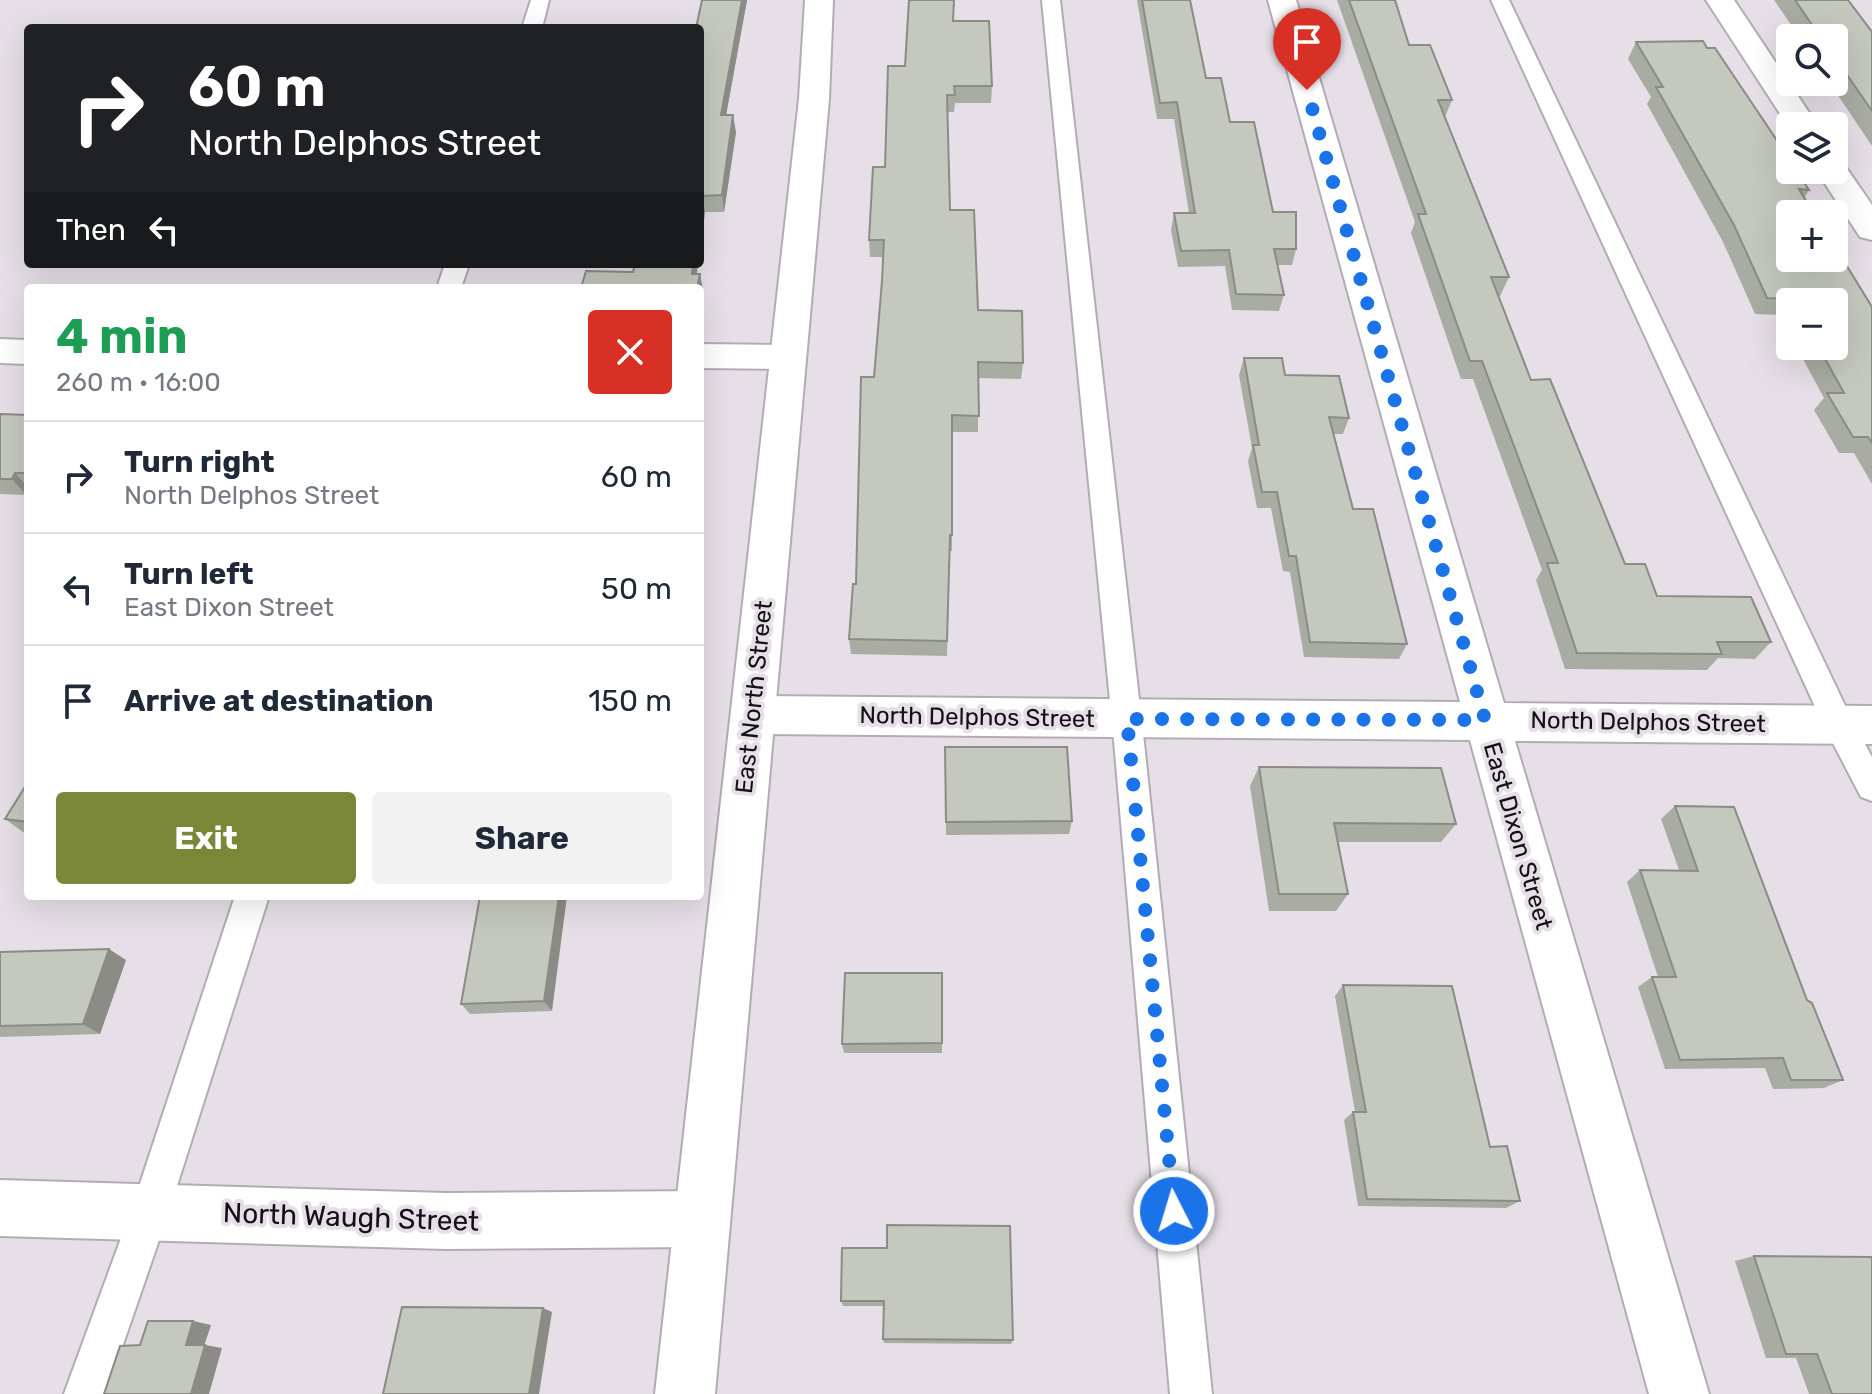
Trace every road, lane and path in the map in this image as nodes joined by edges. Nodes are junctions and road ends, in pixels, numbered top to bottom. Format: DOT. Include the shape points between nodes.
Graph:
graph roads {
  1 [pos="540,0"];
  2 [pos="819,0"];
  3 [pos="1051,0"];
  4 [pos="1282,0"];
  5 [pos="1500,0"];
  6 [pos="1720,0"];
  7 [pos="533,24"];
  8 [pos="1794,112"];
  9 [pos="1841,184"];
  10 [pos="1872,230"];
  11 [pos="0,351"];
  12 [pos="24,352"];
  13 [pos="704,356"];
  14 [pos="786,357"];
  15 [pos="753,715"];
  16 [pos="1127,719"];
  17 [pos="1485,720"];
  18 [pos="1855,725"];
  19 [pos="1872,787"];
  20 [pos="251,900"];
  21 [pos="0,1208"];
  22 [pos="150,1211"];
  23 [pos="702,1219"];
  24 [pos="85,1394"];
  25 [pos="685,1394"];
  26 [pos="1191,1394"];
  27 [pos="1679,1394"];
  1 -- 7 [label="lane"];
  2 -- 14 [label="street, East North Street" via="814,99"];
  3 -- 16 [label="lane"];
  4 -- 17 [label="street, East Dixon Street"];
  5 -- 18 [label="lane"];
  6 -- 8 [label="street"];
  9 -- 10 [label="street"];
  11 -- 12 [label="street"];
  13 -- 14 [label="street"];
  14 -- 15 [label="street, East North Street"];
  15 -- 16 [label="street, North Delphos Street"];
  15 -- 23 [label="street, East North Street"];
  16 -- 17 [label="street, North Delphos Street"];
  16 -- 26 [label="lane"];
  17 -- 18 [label="street, North Delphos Street"];
  17 -- 27 [label="street, East Dixon Street"];
  18 -- 19 [label="lane"];
  20 -- 22 [label="lane"];
  21 -- 22 [label="street, North Waugh Street"];
  22 -- 23 [label="street, North Waugh Street" via="446,1221"];
  22 -- 24 [label="lane"];
  23 -- 25 [label="street, East North Street"];
}
